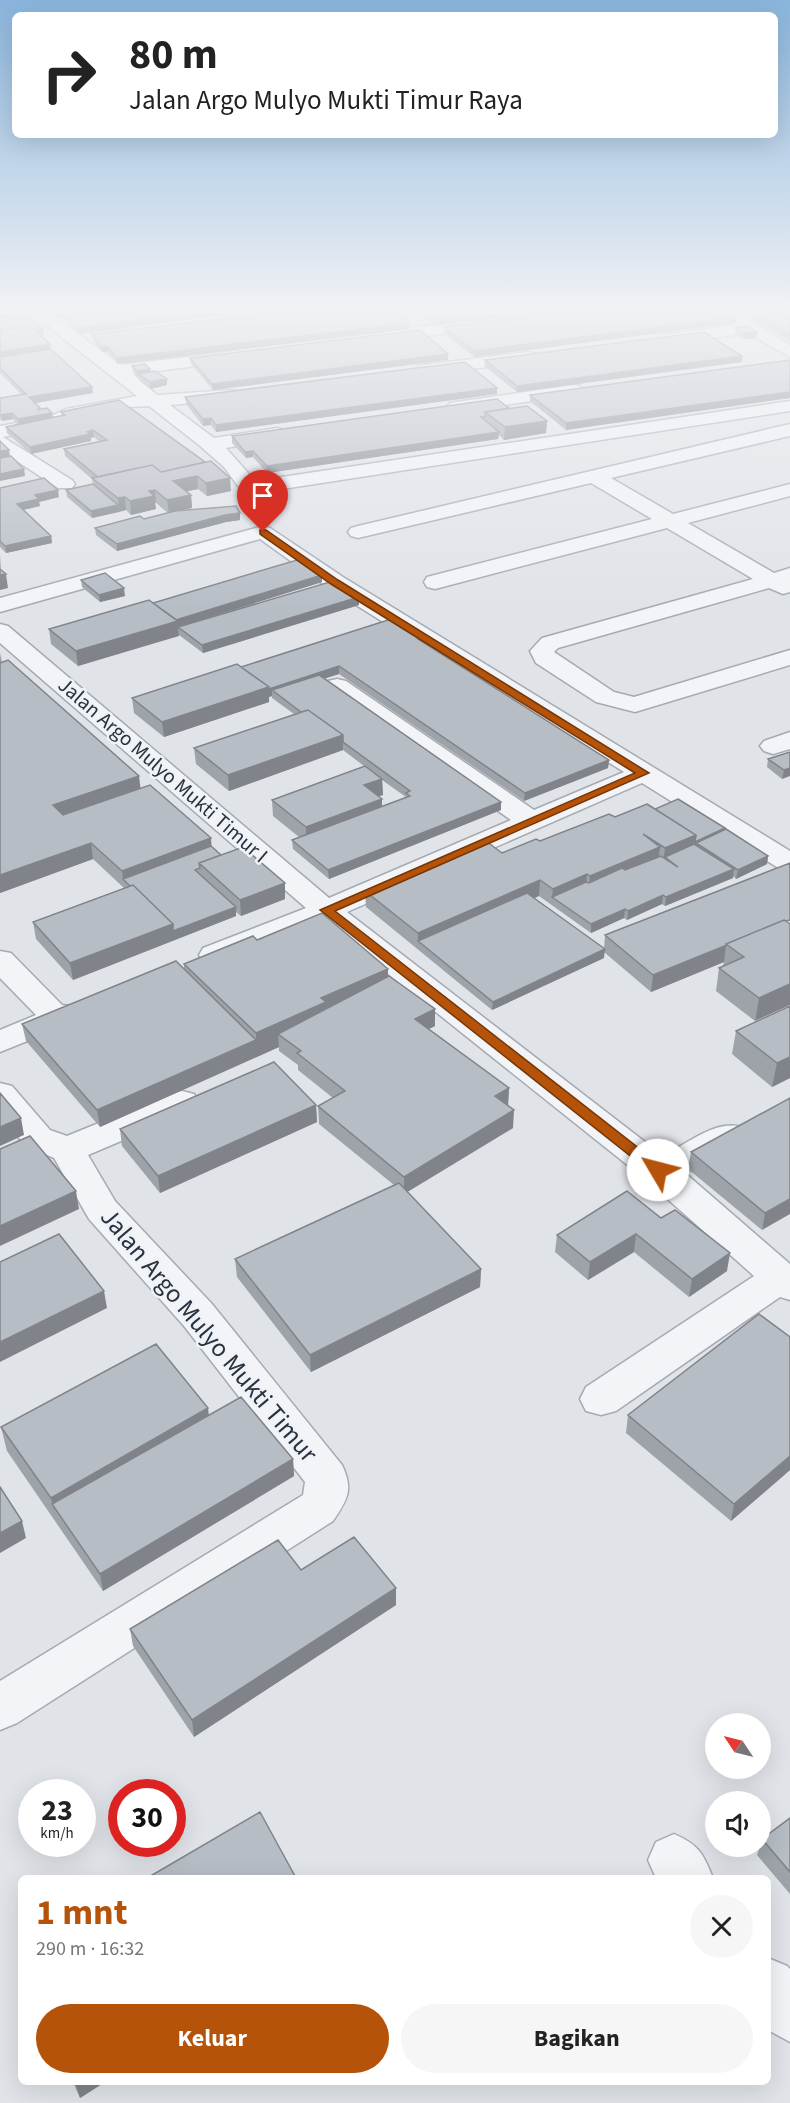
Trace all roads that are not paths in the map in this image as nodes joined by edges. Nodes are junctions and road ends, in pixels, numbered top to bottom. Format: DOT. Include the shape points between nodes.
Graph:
graph roads {
  1 [pos="84,411"];
  2 [pos="167,411"];
  3 [pos="526,411"];
  4 [pos="757,411"];
  5 [pos="529,413"];
  6 [pos="548,427"];
  7 [pos="790,430"];
  8 [pos="294,431"];
  9 [pos="0,432"];
  10 [pos="567,441"];
  11 [pos="0,442"];
  12 [pos="212,444"];
  13 [pos="26,458"];
  14 [pos="0,462"];
  15 [pos="593,476"];
  16 [pos="65,484"];
  17 [pos="251,488"];
  18 [pos="790,490"];
  19 [pos="670,521"];
  20 [pos="263,532"];
  21 [pos="358,532"];
  22 [pos="435,582"];
  23 [pos="784,582"];
  24 [pos="0,605"];
  25 [pos="396,620"];
  26 [pos="374,628"];
  27 [pos="0,631"];
  28 [pos="790,657"];
  29 [pos="337,686"];
  30 [pos="643,773"];
  31 [pos="530,820"];
  32 [pos="783,871"];
  33 [pos="326,910"];
  34 [pos="0,960"];
  35 [pos="184,967"];
  36 [pos="0,1042"];
  37 [pos="211,1090"];
  38 [pos="0,1094"];
  39 [pos="756,1121"];
  40 [pos="38,1147"];
  41 [pos="658,1170"];
  42 [pos="785,1282"];
  43 [pos="601,1399"];
  44 [pos="0,1707"];
  45 [pos="771,1989"];
  46 [pos="790,2014"];
  1 -- 9 [label="street"];
  2 -- 12 [label="street"];
  3 -- 5 [label="street"];
  4 -- 10 [label="street"];
  6 -- 10 [label="street"];
  7 -- 15 [label="street"];
  8 -- 12 [label="street"];
  10 -- 17 [label="street"];
  11 -- 13 [label="street"];
  12 -- 17 [label="street" via="241,472"];
  13 -- 14 [label="street"];
  13 -- 16 [label="street"];
  15 -- 19 [label="street"];
  15 -- 21 [label="street"];
  17 -- 20 [label="street" via="260,506"];
  18 -- 19 [label="street"];
  19 -- 22 [label="street"];
  19 -- 23 [label="street"];
  20 -- 24 [label="street"];
  20 -- 25 [label="street" via="323,586"];
  23 -- 28 [label="street" via="550,643 543,655 605,697 635,705"];
  25 -- 26 [label="street"];
  25 -- 30 [label="street"];
  27 -- 33 [label="street, Jalan Argo Mulyo Mukti Timur I"];
  29 -- 31 [label="street"];
  30 -- 31 [label="street"];
  30 -- 32 [label="street"];
  31 -- 33 [label="street"];
  33 -- 35 [label="street"];
  33 -- 41 [label="street, Jalan Argo Mulyo Mukti Timur I"];
  34 -- 36 [label="street" via="72,1012"];
  37 -- 40 [label="street"];
  38 -- 40 [label="street, Jalan Argo Mulyo Mukti Timur"];
  39 -- 41 [label="street"];
  40 -- 44 [label="street, Jalan Argo Mulyo Mukti Timur" via="198,1315 327,1478 327,1494 318,1508"];
  41 -- 42 [label="street, Jalan Argo Mulyo Mukti Timur I"];
  42 -- 43 [label="street"];
  45 -- 46 [label="street"];
}
